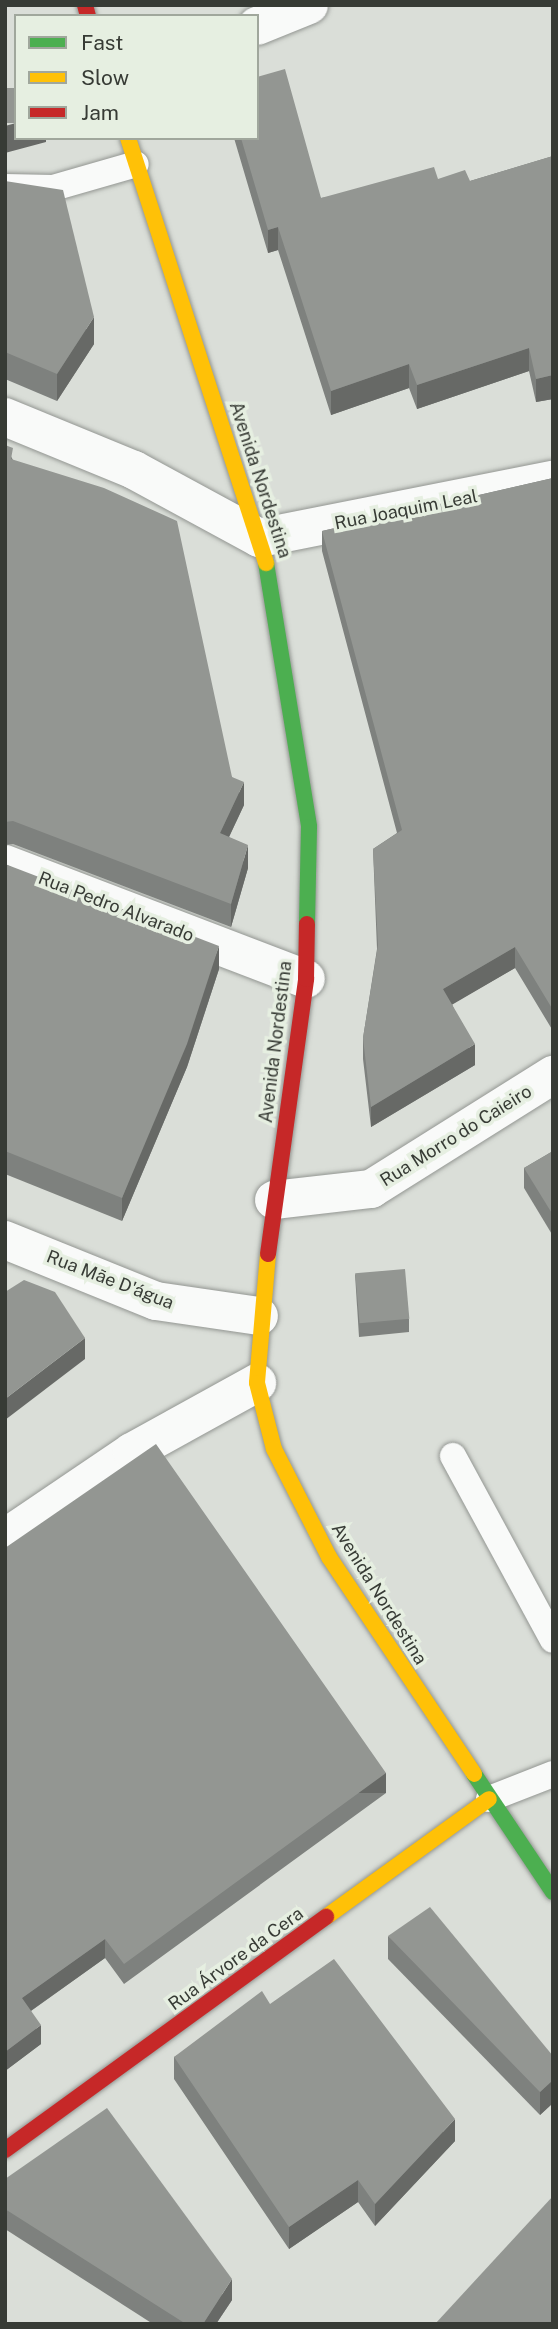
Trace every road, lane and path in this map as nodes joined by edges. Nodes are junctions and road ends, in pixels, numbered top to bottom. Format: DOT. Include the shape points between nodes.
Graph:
graph roads {
  1 [pos="309,5"];
  2 [pos="259,25"];
  3 [pos="129,140"];
  4 [pos="136,164"];
  5 [pos="5,187"];
  6 [pos="5,417"];
  7 [pos="553,480"];
  8 [pos="259,538"];
  9 [pos="5,864"];
  10 [pos="306,979"];
  11 [pos="553,1075"];
  12 [pos="274,1200"];
  13 [pos="5,1240"];
  14 [pos="259,1315"];
  15 [pos="257,1383"];
  16 [pos="453,1456"];
  17 [pos="5,1538"];
  18 [pos="553,1640"];
  19 [pos="553,1774"];
  20 [pos="489,1799"];
  21 [pos="553,1892"];
  22 [pos="5,2150"];
  1 -- 2 [label="street"];
  3 -- 4 [label="main road, Avenida Nordestina"];
  4 -- 5 [label="lane" via="53,188"];
  4 -- 8 [label="main road, Avenida Nordestina"];
  6 -- 8 [label="street" via="134,470"];
  7 -- 8 [label="street, Rua Joaquim Leal"];
  8 -- 10 [label="main road, Avenida Nordestina" via="288,668 309,827"];
  9 -- 10 [label="street, Rua Pedro Alvarado"];
  10 -- 12 [label="main road, Avenida Nordestina"];
  11 -- 12 [label="street, Rua Morro do Caieiro" via="371,1189"];
  12 -- 14 [label="main road, Avenida Nordestina"];
  13 -- 14 [label="street, Rua Mãe D'água" via="156,1301 198,1312"];
  14 -- 15 [label="main road, Avenida Nordestina"];
  15 -- 17 [label="street" via="132,1452"];
  15 -- 20 [label="main road, Avenida Nordestina" via="274,1449 330,1557"];
  16 -- 18 [label="lane"];
  19 -- 20 [label="lane"];
  20 -- 21 [label="main road, Avenida Nordestina"];
  20 -- 22 [label="main road, Rua Árvore da Cera"];
}
